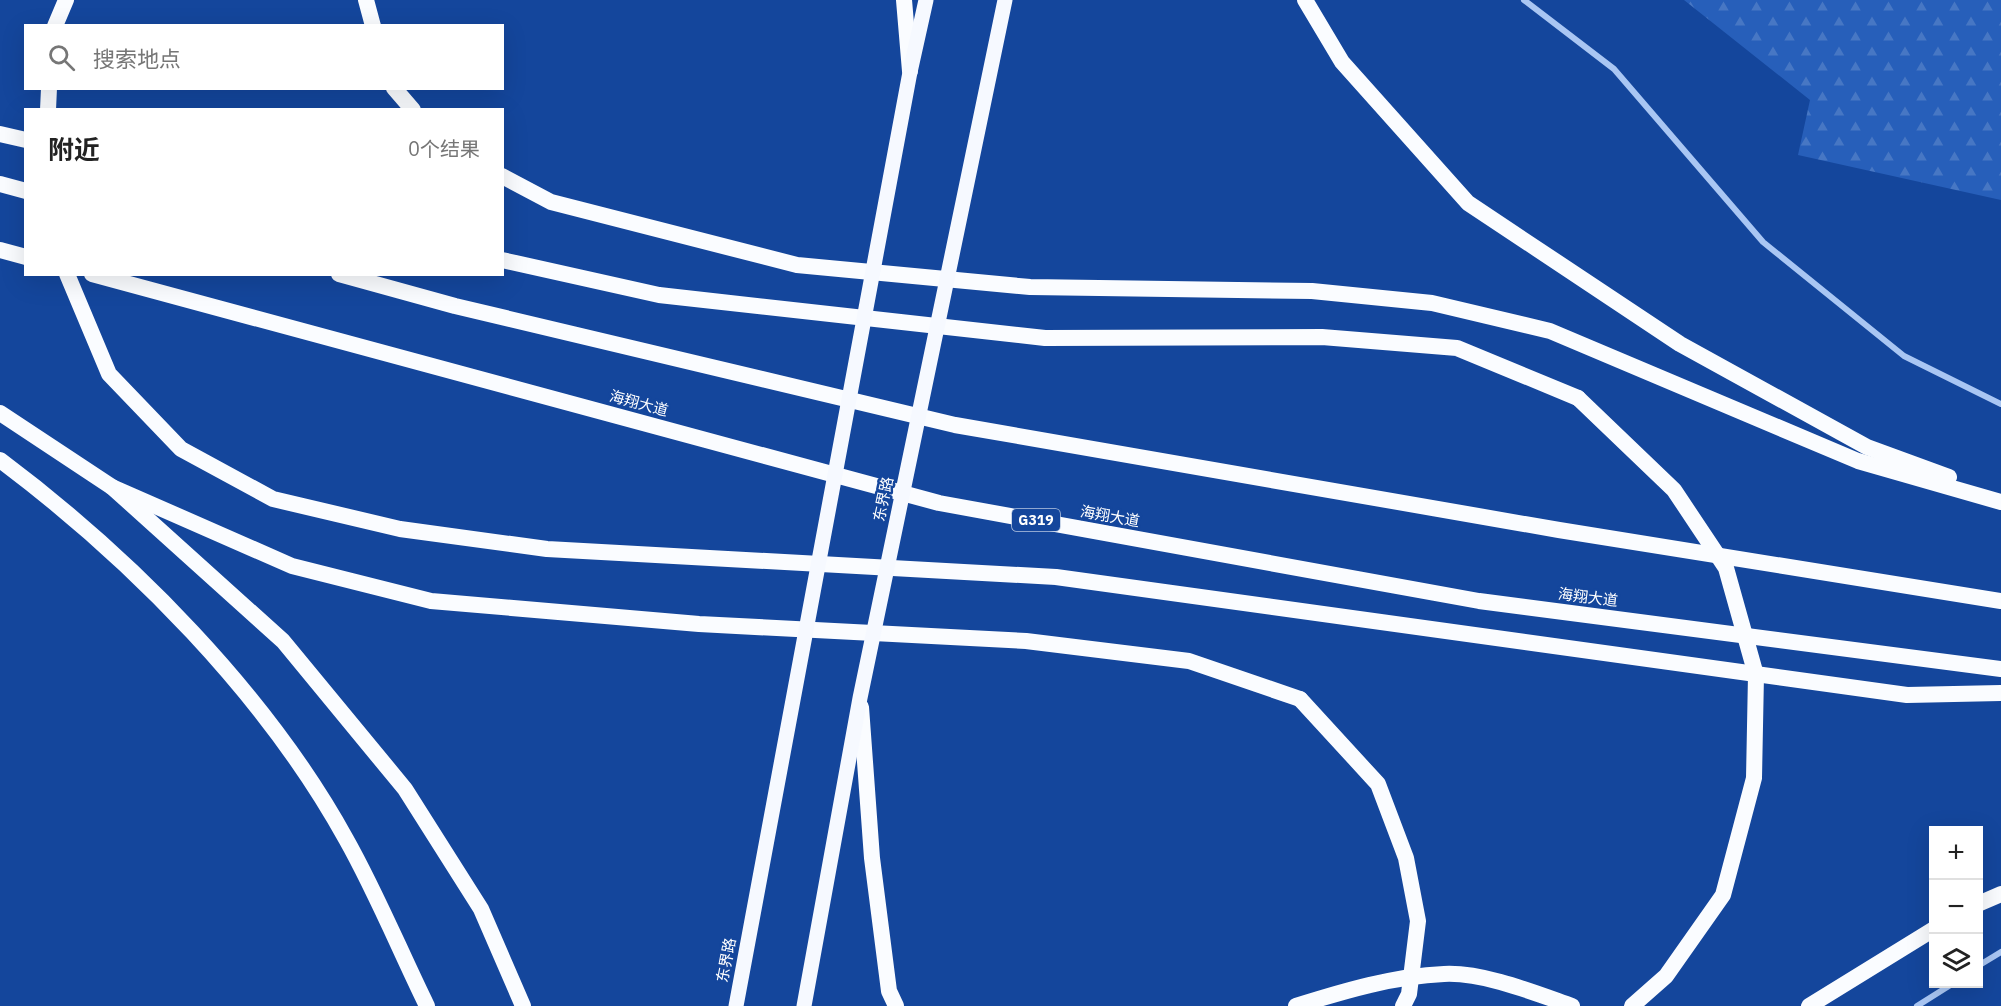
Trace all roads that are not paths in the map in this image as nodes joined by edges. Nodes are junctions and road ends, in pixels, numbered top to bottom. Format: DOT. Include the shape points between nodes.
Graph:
graph roads {
  1 [pos="66,0"];
  2 [pos="366,0"];
  3 [pos="904,0"];
  4 [pos="926,0"];
  5 [pos="1005,0"];
  6 [pos="1305,0"];
  7 [pos="1524,0"];
  8 [pos="56,24"];
  9 [pos="372,24"];
  10 [pos="910,72"];
  11 [pos="50,90"];
  12 [pos="396,90"];
  13 [pos="48,108"];
  14 [pos="411,108"];
  15 [pos="0,134"];
  16 [pos="24,140"];
  17 [pos="504,177"];
  18 [pos="0,184"];
  19 [pos="24,190"];
  20 [pos="0,250"];
  21 [pos="24,256"];
  22 [pos="504,260"];
  23 [pos="68,276"];
  24 [pos="99,276"];
  25 [pos="346,276"];
  26 [pos="2001,404"];
  27 [pos="0,413"];
  28 [pos="0,460"];
  29 [pos="112,487"];
  30 [pos="2001,495"];
  31 [pos="2001,502"];
  32 [pos="2001,602"];
  33 [pos="2001,669"];
  34 [pos="2001,693"];
  35 [pos="860,698"];
  36 [pos="2001,894"];
  37 [pos="1983,902"];
  38 [pos="1929,931"];
  39 [pos="2001,952"];
  40 [pos="1983,963"];
  41 [pos="1946,988"];
  42 [pos="427,1006"];
  43 [pos="523,1006"];
  44 [pos="736,1006"];
  45 [pos="804,1006"];
  46 [pos="896,1006"];
  47 [pos="1296,1006"];
  48 [pos="1403,1006"];
  49 [pos="1572,1006"];
  50 [pos="1632,1006"];
  51 [pos="1809,1006"];
  52 [pos="1917,1006"];
  1 -- 8 [label="highway"];
  2 -- 9 [label="highway"];
  3 -- 10 [label="highway, bridge"];
  4 -- 10 [label="main road, 东界路, bridge"];
  5 -- 35 [label="main road, 东界路, bridge"];
  6 -- 30 [label="highway" via="1342,62 1468,203 1680,344 1867,447"];
  7 -- 26 [label="street" via="1614,69 1764,242 1904,356"];
  10 -- 44 [label="main road, 东界路, bridge"];
  11 -- 13 [label="highway"];
  12 -- 14 [label="highway"];
  15 -- 16 [label="highway"];
  17 -- 31 [label="highway" via="551,202 797,265 1030,286 1312,291 1432,303 1550,331 1858,461"];
  18 -- 19 [label="highway"];
  20 -- 21 [label="highway"];
  22 -- 50 [label="highway, bridge" via="659,295 1045,338 1322,337 1457,348 1578,398 1674,490 1726,568 1756,675 1754,778 1722,895 1666,976"];
  23 -- 34 [label="highway" via="109,374 181,449 273,499 400,529 547,549 1056,578 1907,695"];
  24 -- 33 [label="highway, 海翔大道 / G319" via="939,503 1479,602"];
  25 -- 32 [label="highway" via="455,306 955,425"];
  27 -- 29 [label="highway"];
  28 -- 42 [label="highway" via="62,506 184,622 285,743 346,838"];
  29 -- 43 [label="highway" via="283,642 405,789 481,909"];
  29 -- 48 [label="highway, bridge" via="292,566 431,601 699,624 1026,641 1189,661 1300,699 1378,784 1406,858 1418,921 1409,994"];
  35 -- 45 [label="main road, 东界路, bridge"];
  35 -- 46 [label="highway, bridge" via="872,858 889,991"];
  36 -- 37 [label="highway"];
  38 -- 51 [label="highway"];
  39 -- 40 [label="street"];
  41 -- 52 [label="street"];
  47 -- 49 [label="highway" via="1356,987 1445,974 1507,983"];
}
